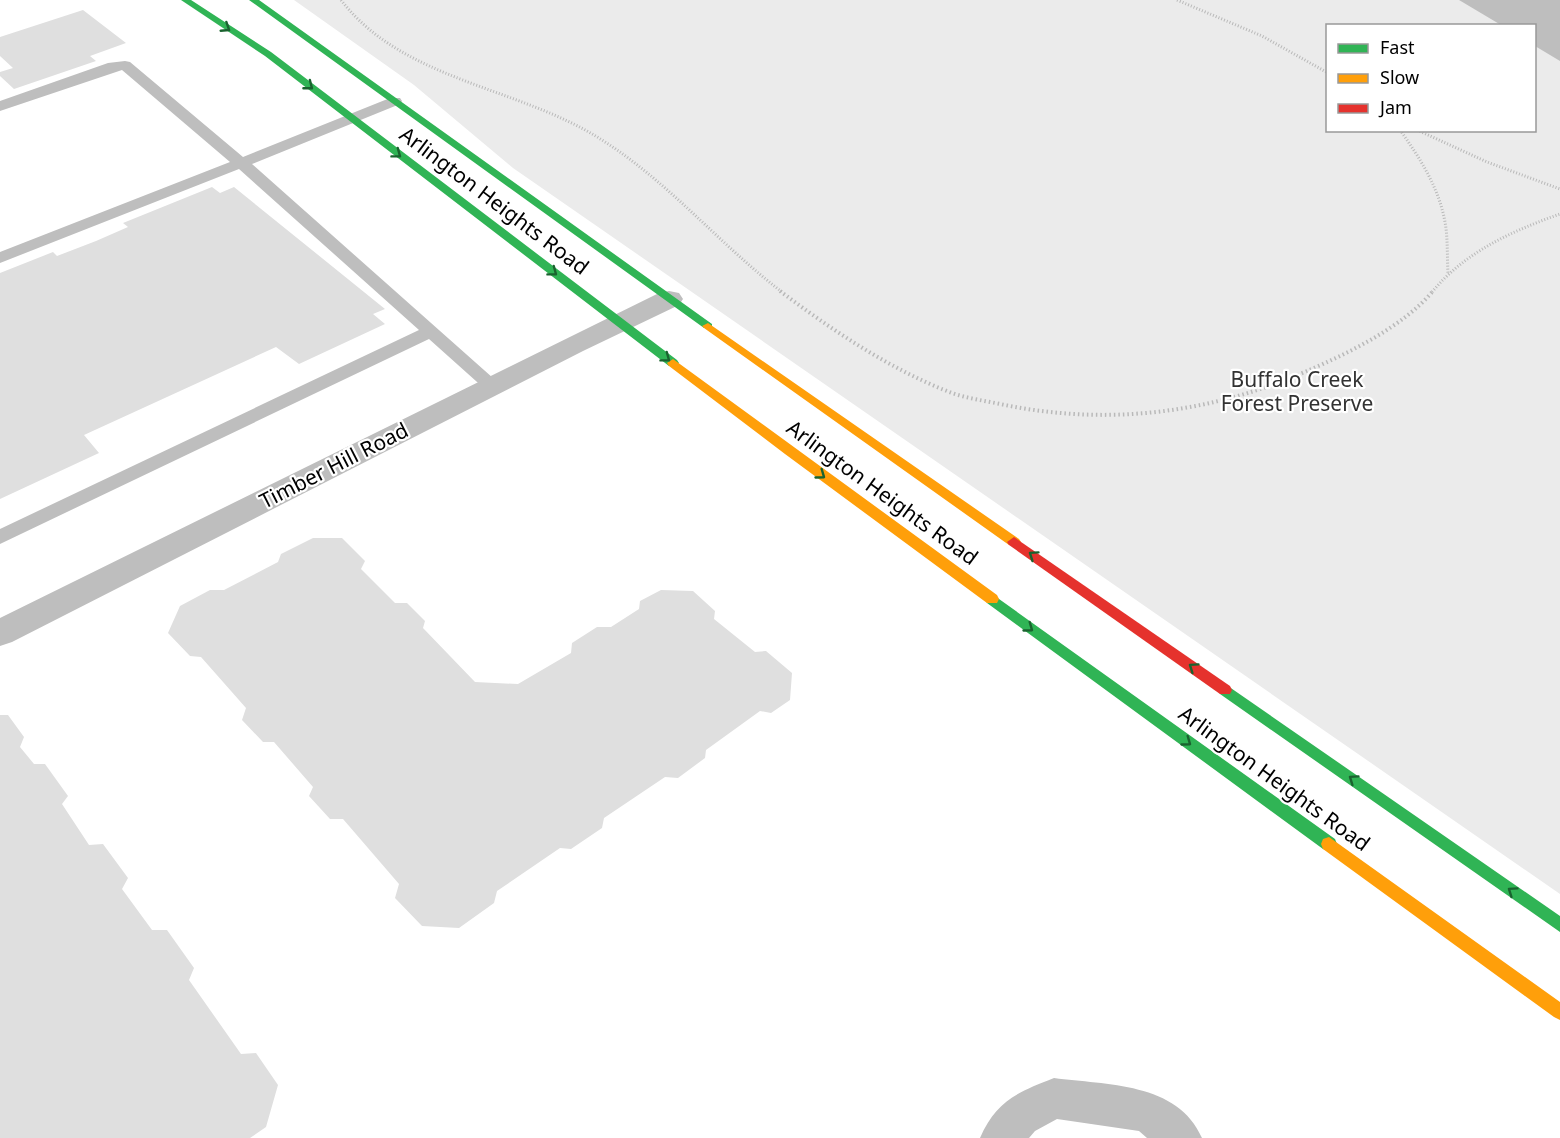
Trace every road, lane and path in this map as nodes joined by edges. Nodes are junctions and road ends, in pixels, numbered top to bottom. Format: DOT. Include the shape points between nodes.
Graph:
graph roads {
  1 [pos="185,0"];
  2 [pos="253,0"];
  3 [pos="341,0"];
  4 [pos="1177,0"];
  5 [pos="1326,72"];
  6 [pos="395,101"];
  7 [pos="0,106"];
  8 [pos="351,118"];
  9 [pos="1401,132"];
  10 [pos="1421,132"];
  11 [pos="242,163"];
  12 [pos="1560,189"];
  13 [pos="1560,214"];
  14 [pos="0,258"];
  15 [pos="1448,273"];
  16 [pos="669,299"];
  17 [pos="619,322"];
  18 [pos="430,332"];
  19 [pos="492,386"];
  20 [pos="0,537"];
  21 [pos="0,633"];
  22 [pos="1560,924"];
  23 [pos="1560,1012"];
  24 [pos="1002,1138"];
  25 [pos="1180,1138"];
  1 -- 8 [label="main road, Arlington Heights Road, one-way" via="268,54"];
  2 -- 6 [label="main road, Arlington Heights Road"];
  3 -- 15 [label="path" via="346,10 401,51 567,120 622,153 676,195 777,288 900,368 951,393 1034,413 1129,417 1210,406 1301,375 1338,356 1419,307"];
  4 -- 5 [label="path" via="1262,36"];
  6 -- 8 [label="lane"];
  6 -- 16 [label="main road, Arlington Heights Road"];
  7 -- 11 [label="lane" via="125,65"];
  8 -- 11 [label="lane"];
  8 -- 17 [label="main road, Arlington Heights Road, one-way"];
  9 -- 15 [label="path" via="1438,197 1445,223"];
  10 -- 12 [label="path"];
  11 -- 14 [label="lane"];
  11 -- 18 [label="lane"];
  13 -- 15 [label="path" via="1492,242"];
  16 -- 17 [label="street, Timber Hill Road"];
  22 -- 16 [label="main road, Arlington Heights Road, one-way"];
  17 -- 19 [label="street, Timber Hill Road"];
  17 -- 23 [label="main road, Arlington Heights Road, one-way" via="969,584"];
  18 -- 19 [label="lane"];
  18 -- 20 [label="lane"];
  19 -- 21 [label="street, Timber Hill Road"];
  24 -- 25 [label="street" via="1019,1116 1054,1098 1149,1112"];
}
